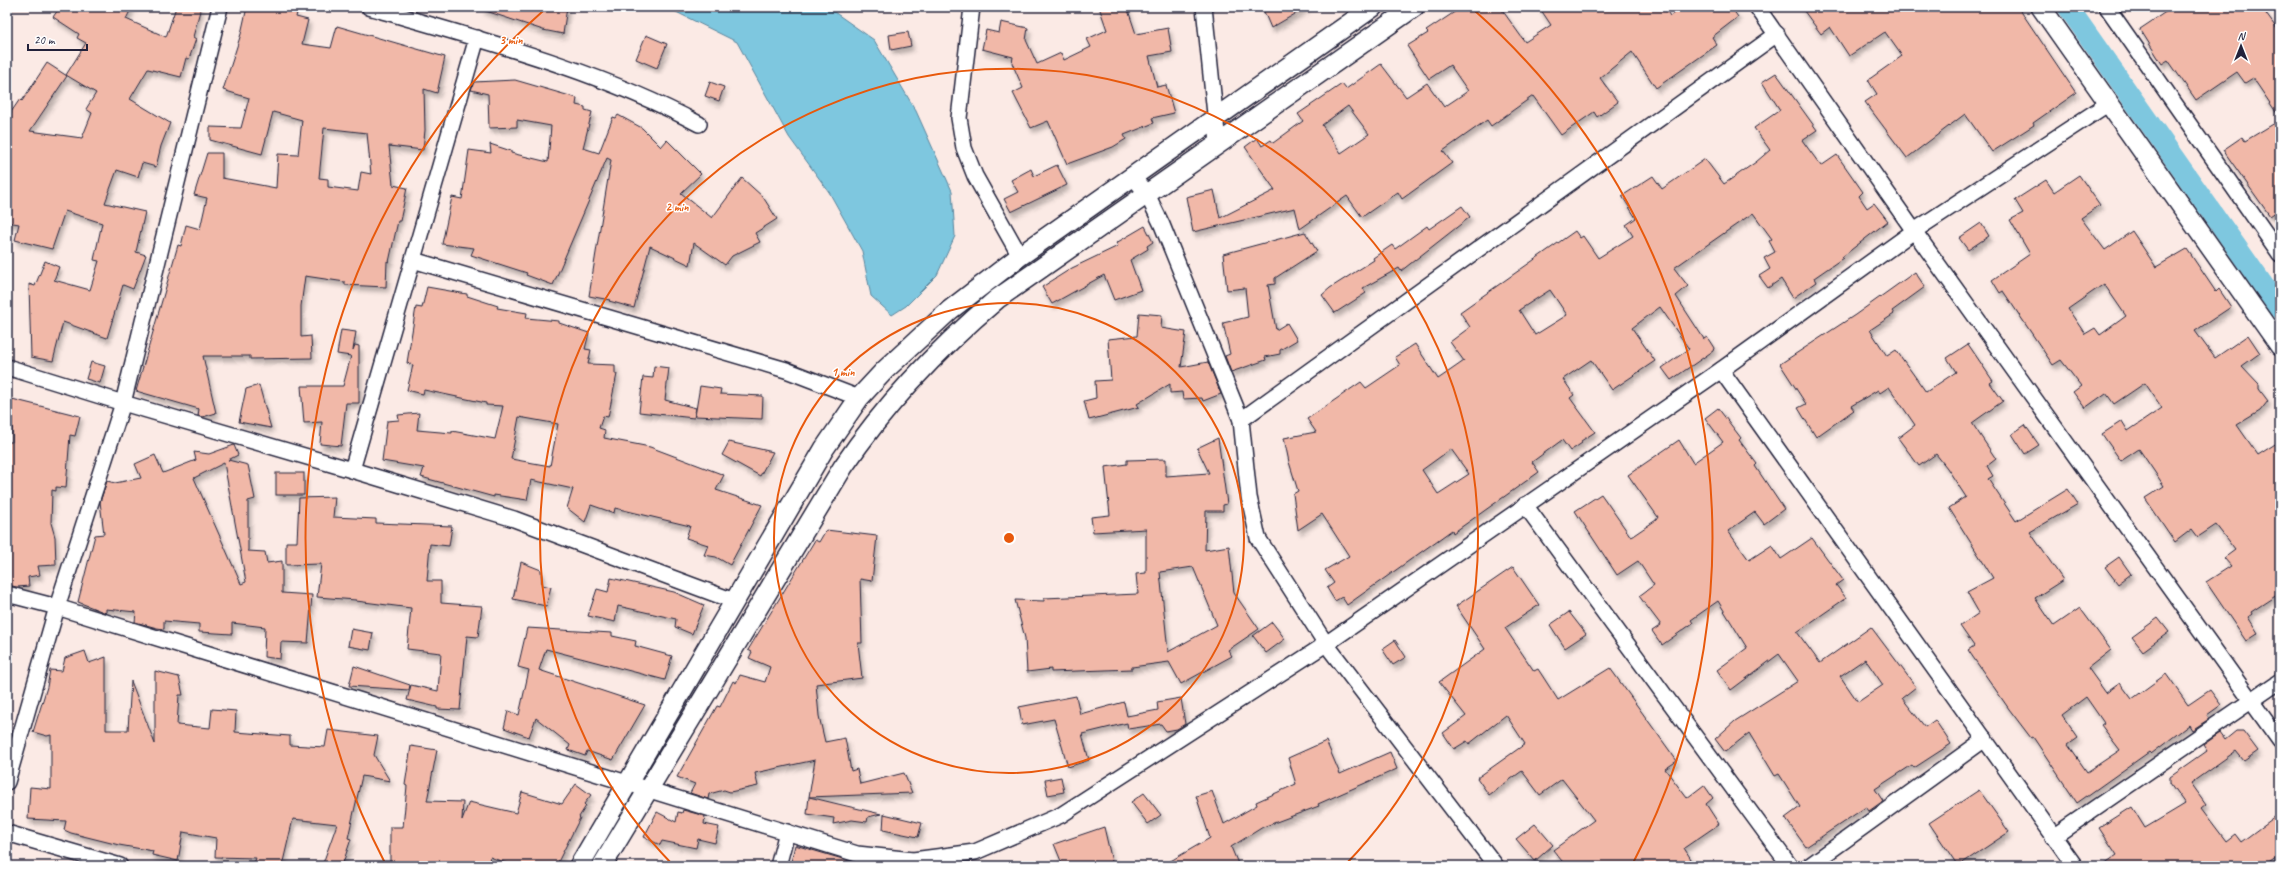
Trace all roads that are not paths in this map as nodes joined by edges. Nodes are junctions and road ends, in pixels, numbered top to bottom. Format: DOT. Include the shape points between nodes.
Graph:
graph roads {
  1 [pos="220,7"];
  2 [pos="369,7"];
  3 [pos="972,7"];
  4 [pos="1204,7"];
  5 [pos="1373,7"];
  6 [pos="1414,7"];
  7 [pos="1758,7"];
  8 [pos="2041,7"];
  9 [pos="2107,7"];
  10 [pos="1777,34"];
  11 [pos="477,38"];
  12 [pos="2109,103"];
  13 [pos="1215,118"];
  14 [pos="699,124"];
  15 [pos="1218,143"];
  16 [pos="1133,176"];
  17 [pos="1147,194"];
  18 [pos="1914,231"];
  19 [pos="2278,248"];
  20 [pos="1020,256"];
  21 [pos="413,260"];
  22 [pos="2280,346"];
  23 [pos="7,367"];
  24 [pos="1721,370"];
  25 [pos="859,398"];
  26 [pos="123,403"];
  27 [pos="1241,420"];
  28 [pos="352,470"];
  29 [pos="1525,505"];
  30 [pos="7,594"];
  31 [pos="734,601"];
  32 [pos="56,607"];
  33 [pos="1326,644"];
  34 [pos="2280,681"];
  35 [pos="2252,701"];
  36 [pos="1985,739"];
  37 [pos="2280,741"];
  38 [pos="7,782"];
  39 [pos="628,783"];
  40 [pos="648,789"];
  41 [pos="788,832"];
  42 [pos="7,834"];
  43 [pos="2053,837"];
  44 [pos="858,860"];
  45 [pos="120,866"];
  46 [pos="579,866"];
  47 [pos="602,866"];
  48 [pos="778,866"];
  49 [pos="1496,866"];
  50 [pos="1790,866"];
  51 [pos="1809,866"];
  52 [pos="2075,866"];
  1 -- 26 [label="street"];
  2 -- 11 [label="street"];
  3 -- 20 [label="street" via="959,118 964,148 975,176"];
  4 -- 13 [label="street"];
  5 -- 13 [label="street"];
  6 -- 15 [label="street"];
  7 -- 10 [label="street"];
  8 -- 12 [label="street"];
  9 -- 19 [label="street"];
  10 -- 18 [label="street"];
  10 -- 27 [label="street"];
  11 -- 14 [label="street" via="630,90"];
  11 -- 21 [label="street"];
  12 -- 18 [label="street"];
  12 -- 22 [label="street"];
  13 -- 15 [label="street"];
  13 -- 16 [label="street"];
  15 -- 17 [label="street"];
  16 -- 17 [label="street"];
  16 -- 20 [label="street"];
  17 -- 27 [label="street" via="1195,301"];
  17 -- 40 [label="street" via="997,300 961,329 900,390 867,430 843,467"];
  18 -- 24 [label="street"];
  18 -- 35 [label="street"];
  20 -- 25 [label="street" via="950,310 885,370"];
  21 -- 25 [label="street" via="786,370"];
  21 -- 28 [label="street"];
  23 -- 26 [label="street"];
  24 -- 29 [label="street"];
  24 -- 36 [label="street"];
  25 -- 31 [label="street" via="824,449"];
  26 -- 28 [label="street"];
  26 -- 32 [label="street"];
  27 -- 33 [label="street" via="1249,497 1258,538"];
  28 -- 31 [label="street" via="514,519"];
  29 -- 33 [label="street"];
  29 -- 50 [label="street"];
  30 -- 32 [label="street"];
  31 -- 39 [label="street"];
  32 -- 38 [label="street"];
  32 -- 39 [label="street"];
  33 -- 44 [label="street" via="1061,815 974,852 913,860"];
  33 -- 49 [label="street"];
  34 -- 35 [label="street"];
  35 -- 37 [label="street"];
  35 -- 43 [label="street"];
  36 -- 43 [label="street"];
  36 -- 51 [label="street"];
  39 -- 40 [label="street"];
  39 -- 46 [label="street"];
  40 -- 41 [label="street"];
  40 -- 47 [label="street"];
  41 -- 44 [label="street"];
  41 -- 48 [label="street"];
  42 -- 45 [label="street"];
  43 -- 52 [label="street"];
}
